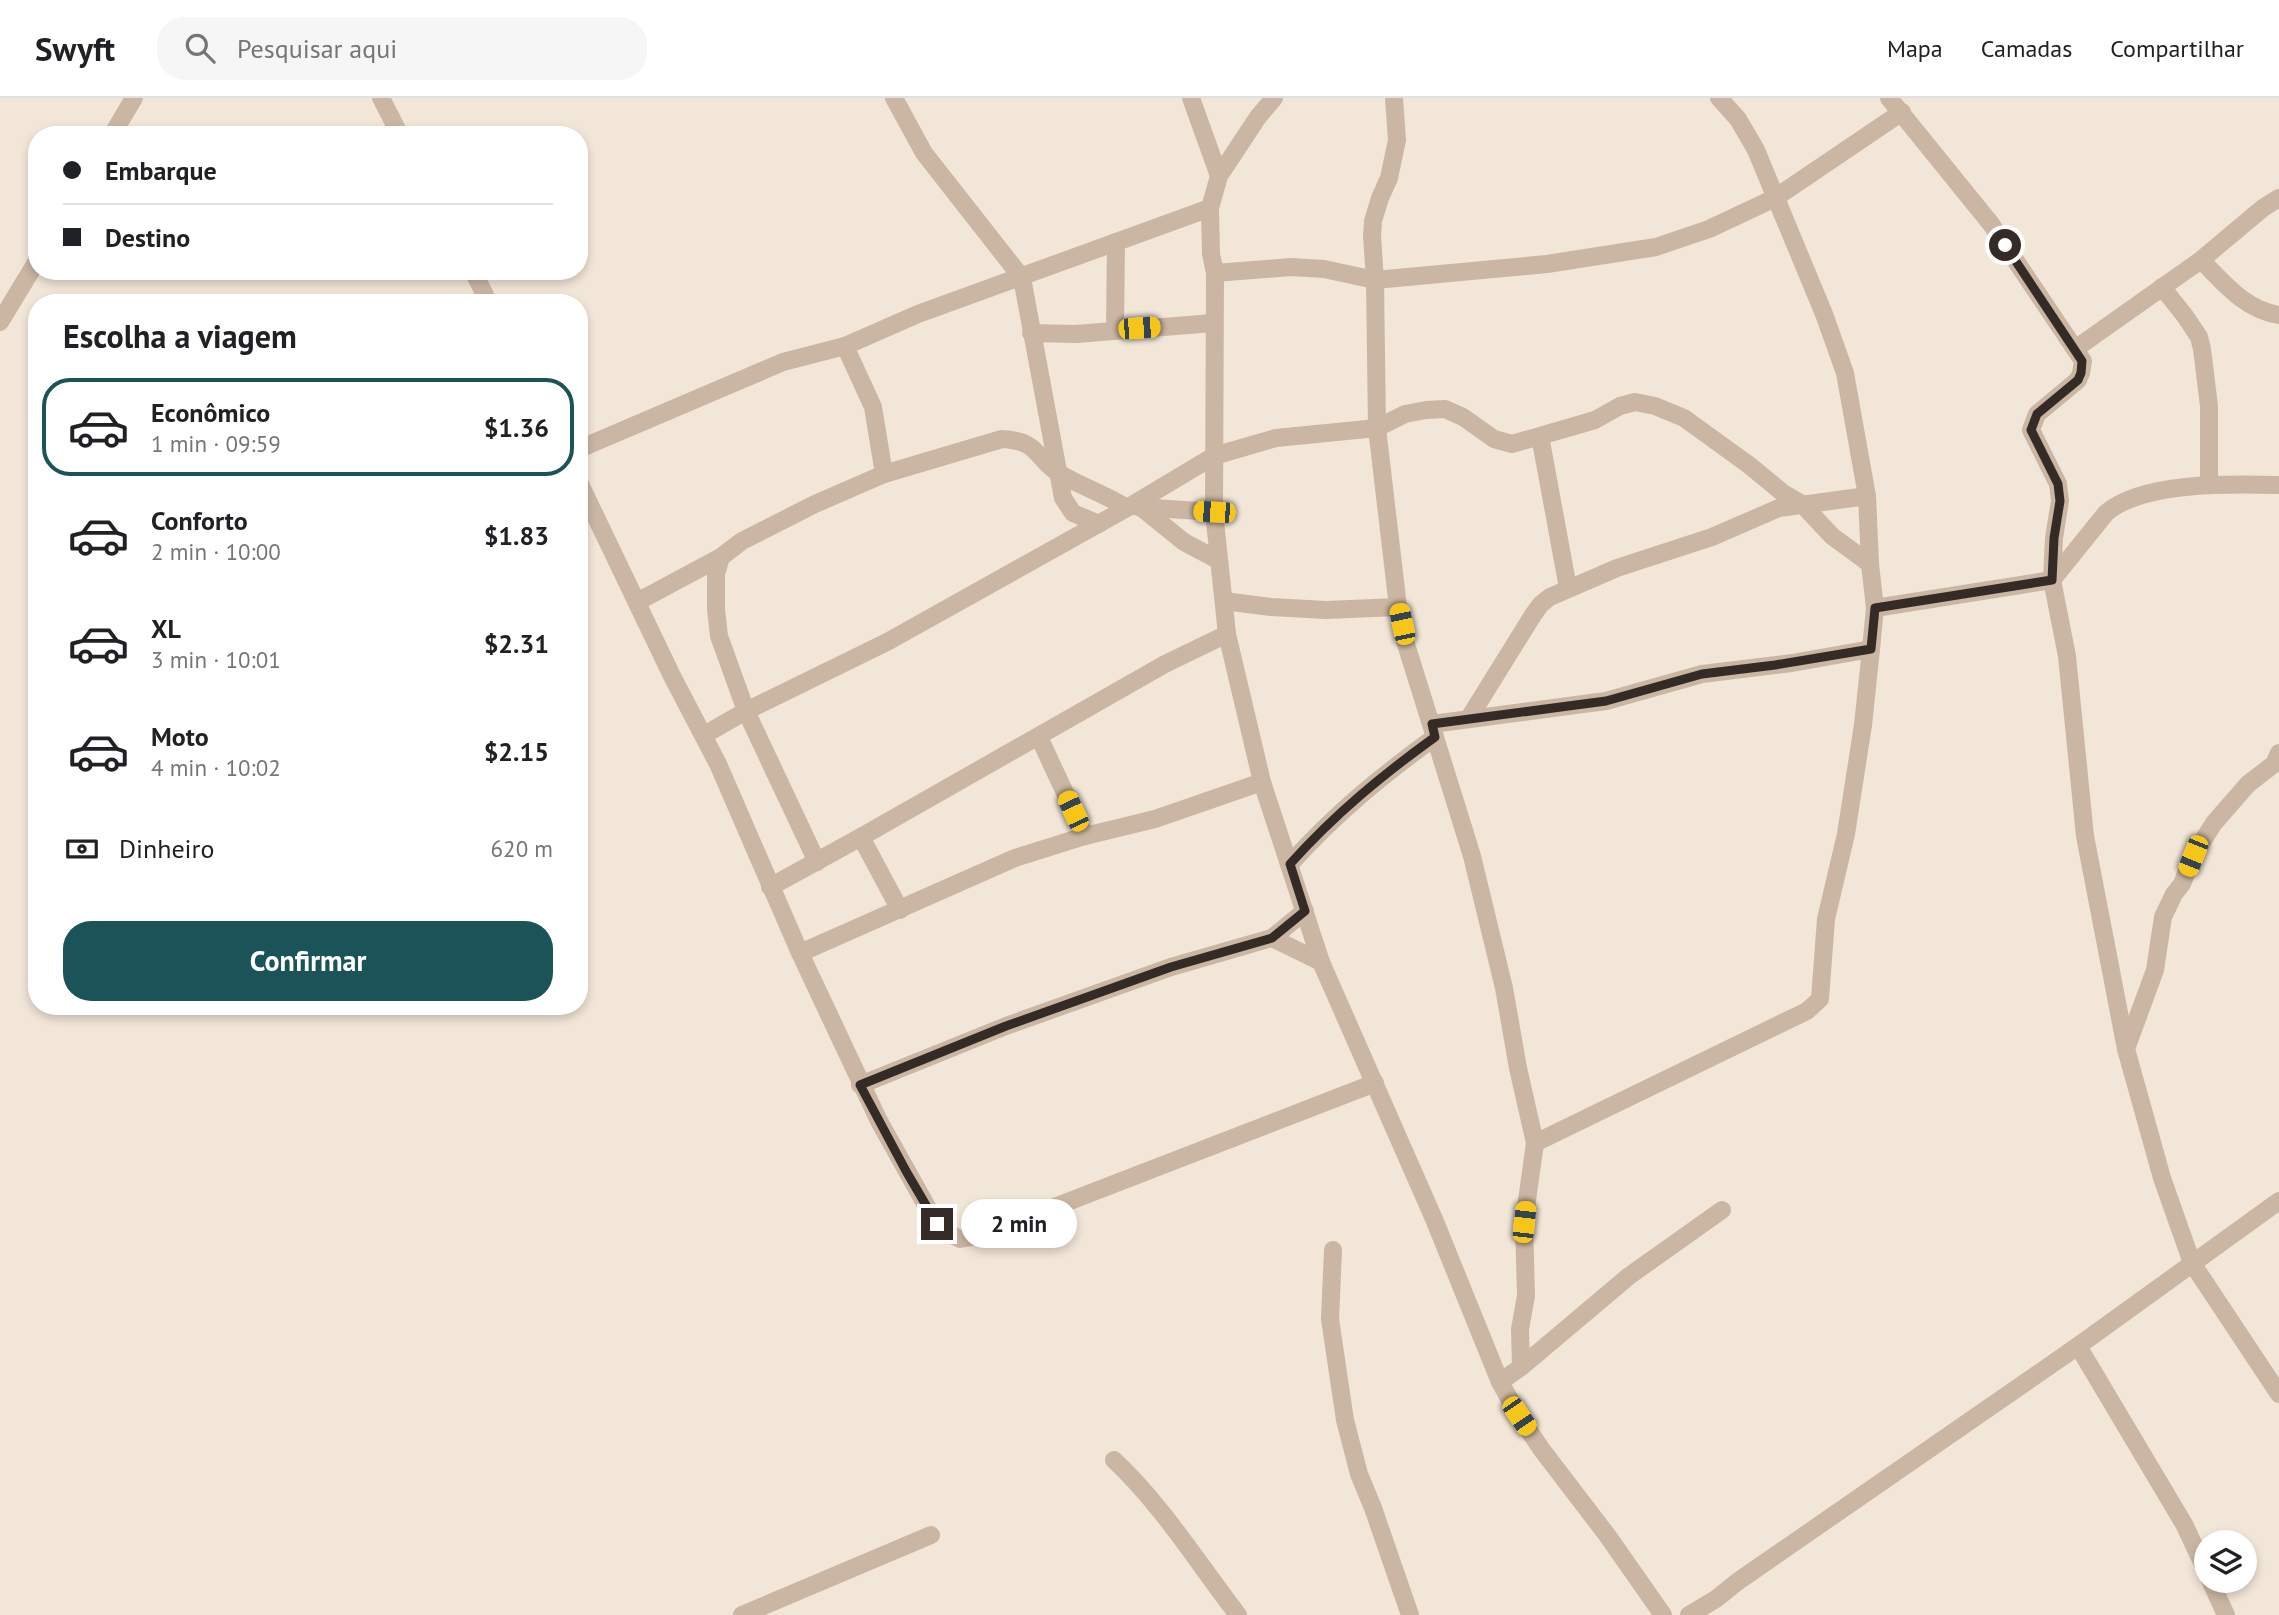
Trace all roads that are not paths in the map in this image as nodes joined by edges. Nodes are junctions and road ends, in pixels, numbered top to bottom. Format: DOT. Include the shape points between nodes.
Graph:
graph roads {
  1 [pos="134,98"];
  2 [pos="381,98"];
  3 [pos="894,98"];
  4 [pos="1191,98"];
  5 [pos="1274,98"];
  6 [pos="1394,98"];
  7 [pos="1719,98"];
  8 [pos="1889,98"];
  9 [pos="1902,112"];
  10 [pos="117,126"];
  11 [pos="395,126"];
  12 [pos="1219,176"];
  13 [pos="1775,198"];
  14 [pos="2279,198"];
  15 [pos="1210,208"];
  16 [pos="1116,242"];
  17 [pos="2201,260"];
  18 [pos="1215,273"];
  19 [pos="28,276"];
  20 [pos="1022,278"];
  21 [pos="1375,280"];
  22 [pos="2162,287"];
  23 [pos="2279,315"];
  24 [pos="0,322"];
  25 [pos="1213,323"];
  26 [pos="1115,330"];
  27 [pos="1031,333"];
  28 [pos="845,346"];
  29 [pos="2075,349"];
  30 [pos="1377,428"];
  31 [pos="1540,436"];
  32 [pos="588,445"];
  33 [pos="1214,456"];
  34 [pos="884,474"];
  35 [pos="1060,475"];
  36 [pos="2209,485"];
  37 [pos="2275,489"];
  38 [pos="1867,496"];
  39 [pos="588,501"];
  40 [pos="1802,504"];
  41 [pos="1134,507"];
  42 [pos="1214,512"];
  43 [pos="1098,524"];
  44 [pos="721,557"];
  45 [pos="1218,559"];
  46 [pos="1870,564"];
  47 [pos="2052,580"];
  48 [pos="1567,588"];
  49 [pos="1224,601"];
  50 [pos="637,602"];
  51 [pos="1398,607"];
  52 [pos="1875,608"];
  53 [pos="1227,634"];
  54 [pos="1871,649"];
  55 [pos="746,711"];
  56 [pos="1469,718"];
  57 [pos="1433,731"];
  58 [pos="704,735"];
  59 [pos="1039,737"];
  60 [pos="2279,753"];
  61 [pos="1408,757"];
  62 [pos="1441,760"];
  63 [pos="1262,782"];
  64 [pos="1085,836"];
  65 [pos="861,837"];
  66 [pos="817,862"];
  67 [pos="1290,864"];
  68 [pos="770,887"];
  69 [pos="900,910"];
  70 [pos="1305,911"];
  71 [pos="1272,938"];
  72 [pos="800,954"];
  73 [pos="1321,962"];
  74 [pos="2126,1049"];
  75 [pos="1375,1083"];
  76 [pos="860,1085"];
  77 [pos="1535,1143"];
  78 [pos="2279,1201"];
  79 [pos="1722,1210"];
  80 [pos="1333,1250"];
  81 [pos="2192,1263"];
  82 [pos="2078,1346"];
  83 [pos="1521,1367"];
  84 [pos="1500,1382"];
  85 [pos="2279,1394"];
  86 [pos="1114,1460"];
  87 [pos="931,1535"];
  88 [pos="2194,1545"];
  89 [pos="2216,1593"];
  90 [pos="1716,1599"];
  91 [pos="742,1615"];
  92 [pos="1238,1615"];
  93 [pos="1410,1615"];
  94 [pos="1663,1615"];
  95 [pos="1689,1615"];
  96 [pos="1726,1615"];
  97 [pos="2226,1615"];
  1 -- 10 [label="street"];
  2 -- 11 [label="street"];
  3 -- 20 [label="street" via="932,164"];
  4 -- 12 [label="street"];
  5 -- 12 [label="street"];
  6 -- 21 [label="street" via="1397,140 1373,221"];
  7 -- 13 [label="street" via="1756,150"];
  8 -- 9 [label="street"];
  9 -- 13 [label="street"];
  9 -- 29 [label="street" via="1991,224"];
  12 -- 15 [label="street"];
  13 -- 21 [label="street" via="1709,229 1627,253"];
  13 -- 38 [label="street" via="1845,373"];
  14 -- 17 [label="street"];
  15 -- 16 [label="street"];
  15 -- 18 [label="street"];
  16 -- 20 [label="street"];
  16 -- 26 [label="street"];
  17 -- 22 [label="street"];
  17 -- 23 [label="street" via="2239,298"];
  18 -- 21 [label="street" via="1307,267"];
  18 -- 25 [label="street"];
  19 -- 24 [label="street"];
  20 -- 27 [label="street"];
  20 -- 28 [label="street" via="918,314"];
  21 -- 30 [label="street"];
  22 -- 29 [label="street"];
  22 -- 36 [label="street" via="2199,337 2202,349 2209,406"];
  25 -- 26 [label="street"];
  25 -- 33 [label="street"];
  26 -- 27 [label="street"];
  27 -- 35 [label="street"];
  28 -- 32 [label="street" via="741,378"];
  28 -- 34 [label="street" via="873,407"];
  29 -- 47 [label="street" via="2082,361 2078,380 2037,414 2031,430 2058,484"];
  30 -- 31 [label="street" via="1405,414 1445,409 1494,439 1512,444"];
  30 -- 33 [label="street" via="1276,438"];
  30 -- 51 [label="street"];
  31 -- 40 [label="street" via="1635,402 1656,406 1684,418"];
  31 -- 48 [label="street"];
  33 -- 41 [label="street"];
  33 -- 42 [label="street"];
  34 -- 35 [label="street" via="1002,439 1019,440 1033,448"];
  34 -- 44 [label="street" via="765,528"];
  35 -- 41 [label="street"];
  35 -- 43 [label="street" via="1068,507"];
  36 -- 37 [label="street"];
  36 -- 47 [label="street" via="2168,489 2113,507"];
  38 -- 40 [label="street"];
  38 -- 46 [label="street"];
  39 -- 50 [label="street"];
  40 -- 46 [label="street" via="1832,536"];
  40 -- 48 [label="street" via="1762,514 1712,537"];
  41 -- 42 [label="street"];
  41 -- 43 [label="street"];
  41 -- 45 [label="street"];
  42 -- 45 [label="street"];
  43 -- 55 [label="street" via="887,642"];
  44 -- 50 [label="street"];
  44 -- 55 [label="street" via="716,574 717,626"];
  45 -- 49 [label="street"];
  46 -- 52 [label="street"];
  47 -- 52 [label="street"];
  47 -- 74 [label="street" via="2067,656 2085,836"];
  48 -- 56 [label="street" via="1541,604"];
  49 -- 51 [label="street" via="1297,609"];
  49 -- 53 [label="street"];
  50 -- 58 [label="street"];
  51 -- 57 [label="street"];
  52 -- 54 [label="street"];
  53 -- 59 [label="street"];
  53 -- 63 [label="street"];
  54 -- 56 [label="street" via="1702,674 1606,701"];
  54 -- 77 [label="street" via="1846,834 1826,919 1820,999 1807,1011"];
  55 -- 58 [label="street"];
  55 -- 66 [label="street"];
  56 -- 57 [label="street"];
  57 -- 61 [label="street"];
  57 -- 62 [label="street"];
  58 -- 68 [label="street"];
  59 -- 64 [label="street"];
  59 -- 65 [label="street"];
  60 -- 74 [label="street" via="2274,764 2248,784 2214,823 2193,856 2163,917 2155,970"];
  61 -- 62 [label="street"];
  61 -- 67 [label="street" via="1331,819"];
  62 -- 77 [label="street" via="1475,869"];
  63 -- 64 [label="street" via="1155,819"];
  63 -- 67 [label="street"];
  64 -- 69 [label="street" via="1015,858"];
  65 -- 66 [label="street"];
  65 -- 69 [label="street"];
  66 -- 68 [label="street"];
  67 -- 70 [label="street"];
  68 -- 72 [label="street"];
  69 -- 72 [label="street"];
  70 -- 71 [label="street"];
  70 -- 73 [label="street"];
  71 -- 73 [label="street"];
  71 -- 76 [label="street" via="1171,967"];
  72 -- 76 [label="street"];
  73 -- 75 [label="street"];
  74 -- 81 [label="street" via="2162,1178"];
  75 -- 76 [label="street" via="982,1235 960,1238 944,1231 931,1214"];
  75 -- 84 [label="street"];
  77 -- 83 [label="street" via="1524,1222 1526,1296 1520,1329"];
  78 -- 81 [label="street"];
  79 -- 83 [label="street" via="1629,1276"];
  80 -- 93 [label="street" via="1330,1318 1345,1420 1359,1474"];
  81 -- 82 [label="street"];
  81 -- 85 [label="street"];
  82 -- 88 [label="street"];
  82 -- 90 [label="street"];
  83 -- 84 [label="street"];
  84 -- 94 [label="street" via="1542,1450"];
  86 -- 92 [label="street" via="1187,1542"];
  87 -- 91 [label="street"];
  89 -- 97 [label="street"];
  90 -- 95 [label="street"];
  90 -- 96 [label="street"];
}
